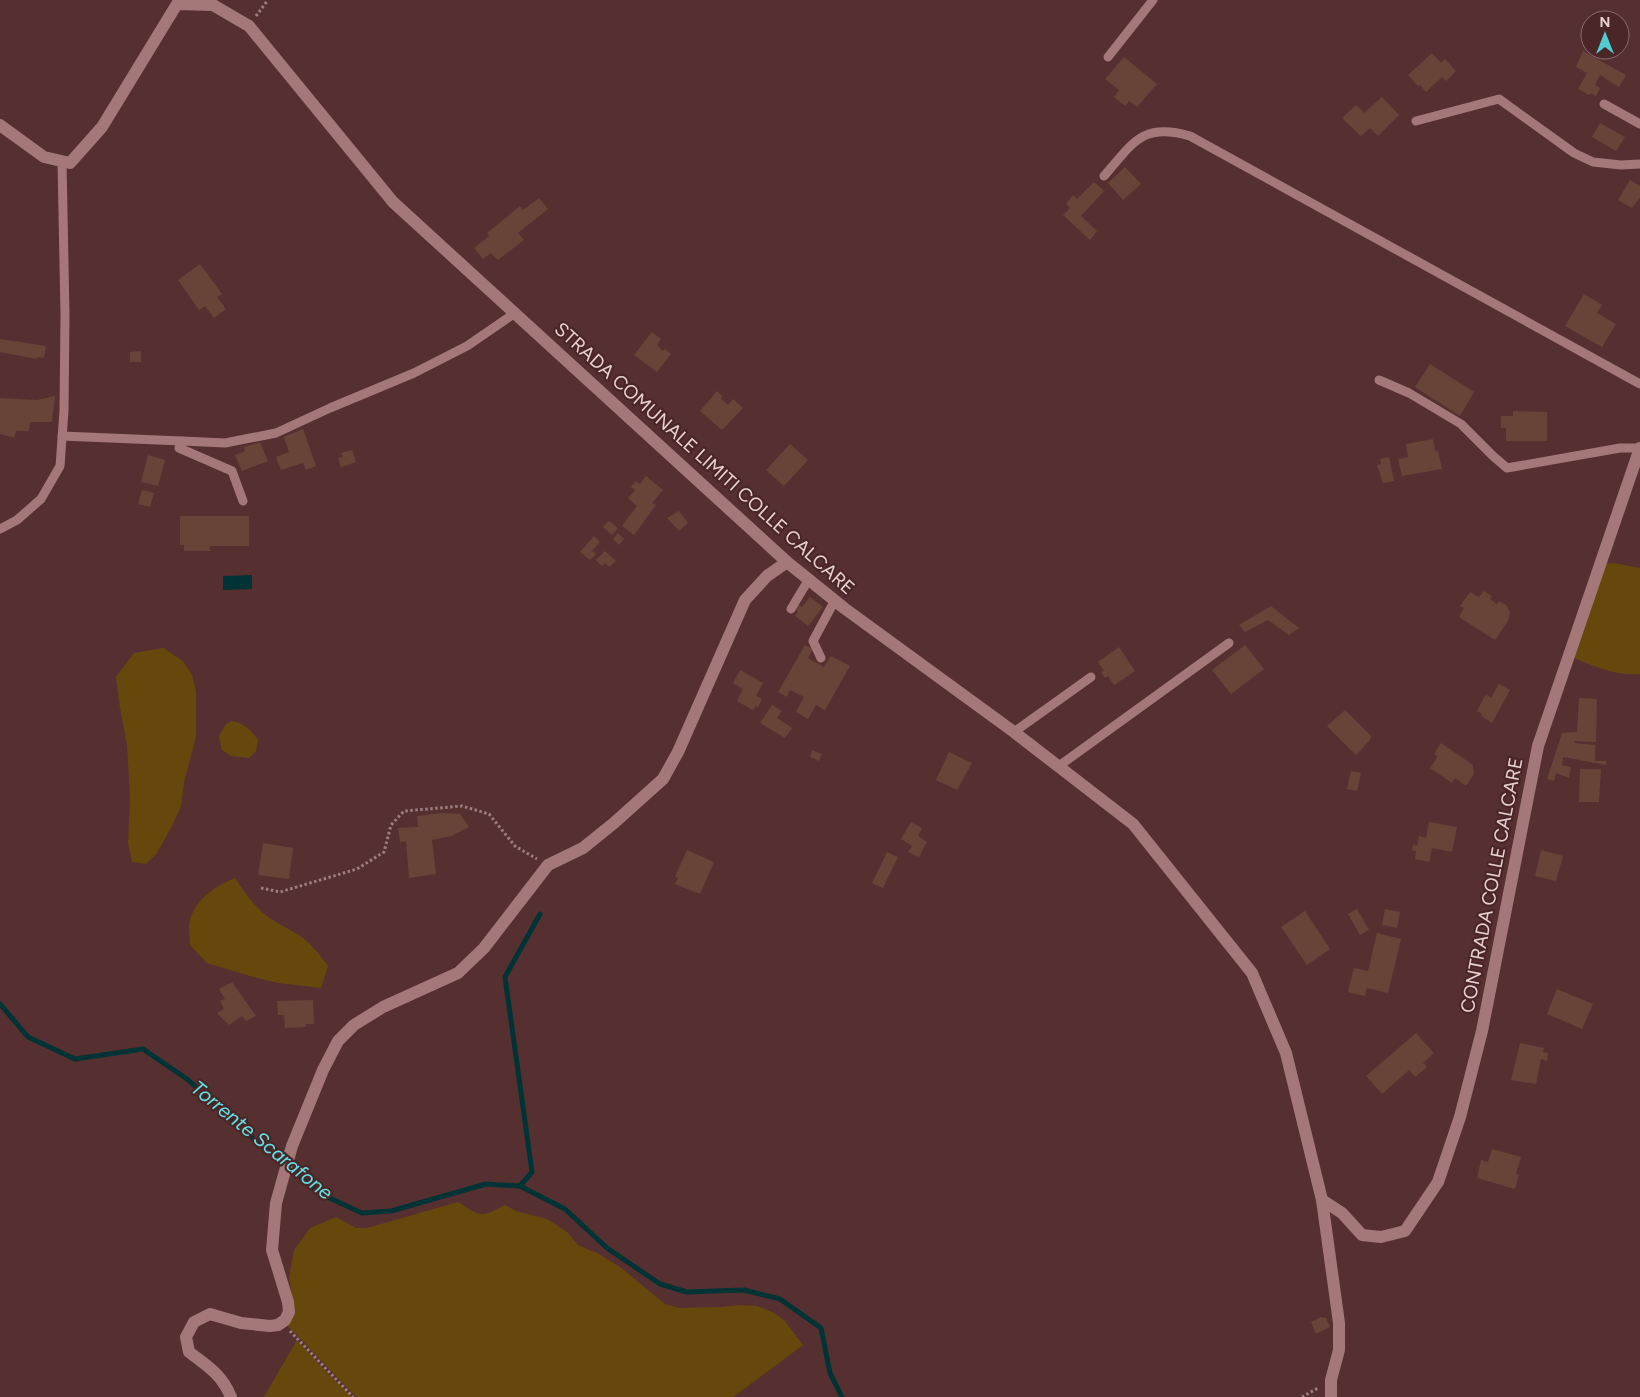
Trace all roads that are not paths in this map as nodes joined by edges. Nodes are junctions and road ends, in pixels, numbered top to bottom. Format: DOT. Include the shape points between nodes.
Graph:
graph roads {
  1 [pos="1153,0"];
  2 [pos="1108,57"];
  3 [pos="1604,104"];
  4 [pos="1416,121"];
  5 [pos="1640,124"];
  6 [pos="0,125"];
  7 [pos="62,161"];
  8 [pos="1640,164"];
  9 [pos="1104,176"];
  10 [pos="515,312"];
  11 [pos="1379,380"];
  12 [pos="1640,384"];
  13 [pos="62,436"];
  14 [pos="182,441"];
  15 [pos="1640,448"];
  16 [pos="243,501"];
  17 [pos="0,529"];
  18 [pos="787,562"];
  19 [pos="809,579"];
  20 [pos="835,600"];
  21 [pos="790,609"];
  22 [pos="1230,643"];
  23 [pos="821,658"];
  24 [pos="1091,677"];
  25 [pos="1014,732"];
  26 [pos="1059,766"];
  27 [pos="1322,1200"];
  28 [pos="231,1397"];
  29 [pos="1331,1397"];
  1 -- 2 [label="lane"];
  3 -- 5 [label="lane"];
  4 -- 8 [label="lane" via="1499,99 1574,153 1593,162"];
  6 -- 7 [label="street" via="44,157"];
  7 -- 10 [label="street, STRADA COMUNALE LIMITI COLLE CALCARE" via="70,163 102,127 177,4 213,5 249,26 394,202"];
  7 -- 13 [label="lane" via="65,315"];
  9 -- 12 [label="lane" via="1142,136 1174,132 1190,136"];
  10 -- 14 [label="lane" via="467,346 414,373 276,433 225,443"];
  10 -- 18 [label="street, STRADA COMUNALE LIMITI COLLE CALCARE"];
  11 -- 15 [label="lane" via="1461,424 1507,468 1620,448"];
  13 -- 14 [label="lane"];
  13 -- 17 [label="lane" via="60,466 41,498"];
  14 -- 16 [label="lane" via="179,448 232,471"];
  15 -- 27 [label="street, CONTRADA COLLE CALCARE" via="1538,746 1482,1031 1460,1117 1438,1182 1405,1231 1382,1238 1362,1235 1342,1213"];
  18 -- 19 [label="street, STRADA COMUNALE LIMITI COLLE CALCARE"];
  18 -- 28 [label="street" via="767,576 745,600 663,779 583,848 548,865 484,948 458,973 383,1007 354,1025 338,1041 322,1070 292,1146 276,1203 272,1250 288,1302 289,1312 285,1320 270,1326 242,1323 210,1314 194,1322 186,1337 189,1352 216,1372"];
  19 -- 20 [label="street, STRADA COMUNALE LIMITI COLLE CALCARE"];
  19 -- 21 [label="lane"];
  20 -- 23 [label="lane" via="813,641"];
  20 -- 25 [label="street, STRADA COMUNALE LIMITI COLLE CALCARE"];
  22 -- 26 [label="lane"];
  24 -- 25 [label="lane"];
  25 -- 26 [label="street, STRADA COMUNALE LIMITI COLLE CALCARE"];
  26 -- 27 [label="street, STRADA COMUNALE LIMITI COLLE CALCARE" via="1133,824 1252,973 1286,1053"];
  27 -- 29 [label="street, STRADA COMUNALE LIMITI COLLE CALCARE" via="1339,1323 1339,1350 1331,1380"];
}
